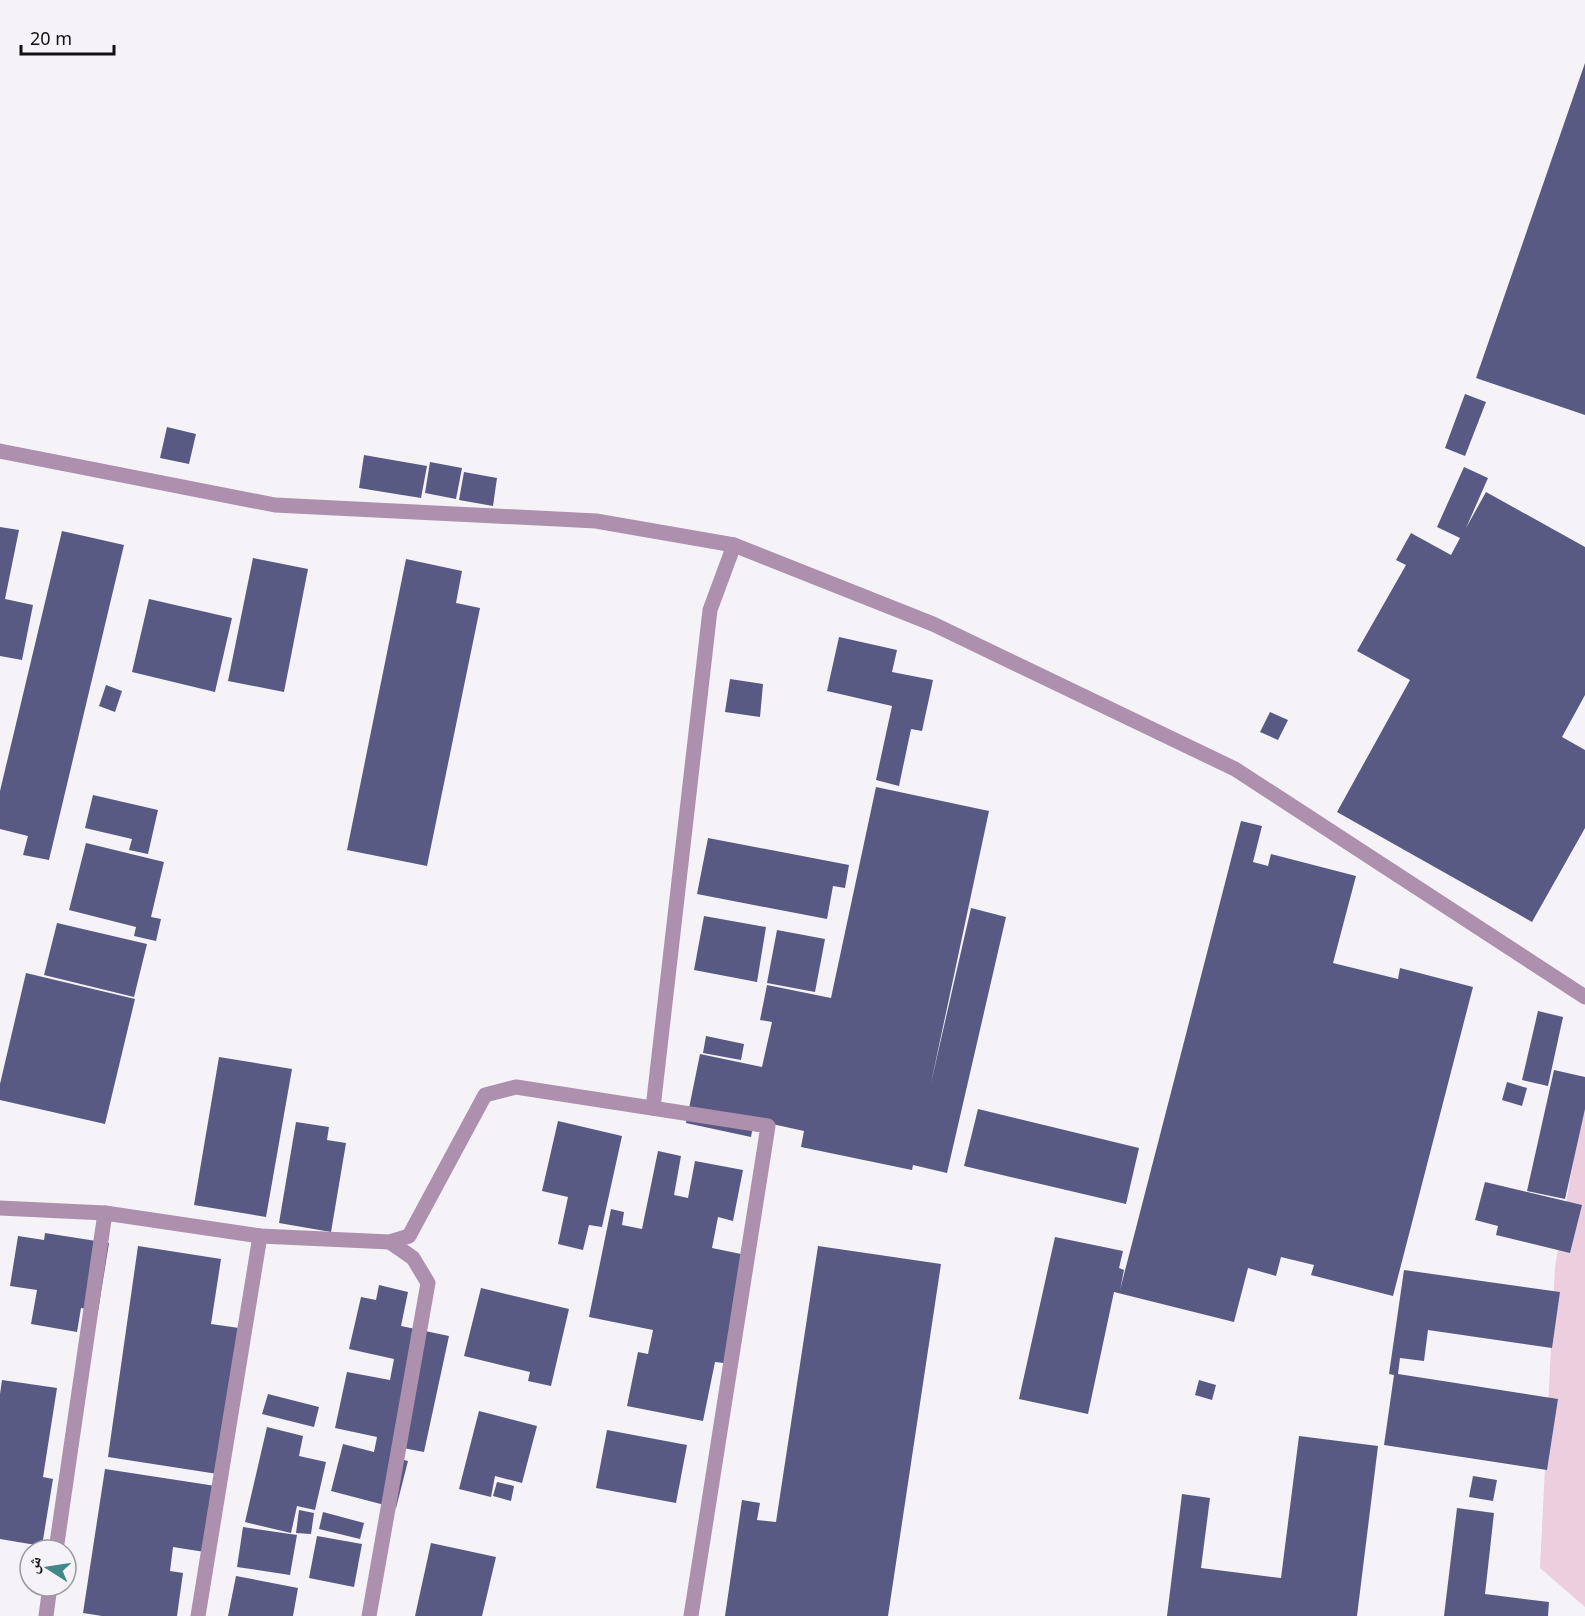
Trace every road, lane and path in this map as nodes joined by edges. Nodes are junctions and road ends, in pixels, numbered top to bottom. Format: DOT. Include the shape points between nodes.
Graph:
graph roads {
  1 [pos="0,452"];
  2 [pos="734,545"];
  3 [pos="1585,997"];
  4 [pos="653,1108"];
  5 [pos="0,1208"];
  6 [pos="105,1213"];
  7 [pos="260,1236"];
  8 [pos="390,1242"];
  9 [pos="58,1538"];
  10 [pos="48,1598"];
  11 [pos="46,1616"];
  12 [pos="198,1616"];
  13 [pos="369,1616"];
  14 [pos="691,1616"];
  1 -- 2 [label="street" via="275,505 596,521"];
  2 -- 3 [label="street" via="933,624 1235,769"];
  2 -- 4 [label="street" via="710,610"];
  4 -- 8 [label="street" via="516,1087 485,1095 409,1236"];
  4 -- 14 [label="street" via="768,1126"];
  5 -- 6 [label="street"];
  6 -- 7 [label="street"];
  6 -- 9 [label="street"];
  7 -- 8 [label="street"];
  7 -- 12 [label="street"];
  8 -- 13 [label="street" via="413,1258 428,1283"];
  10 -- 11 [label="street"];
}
